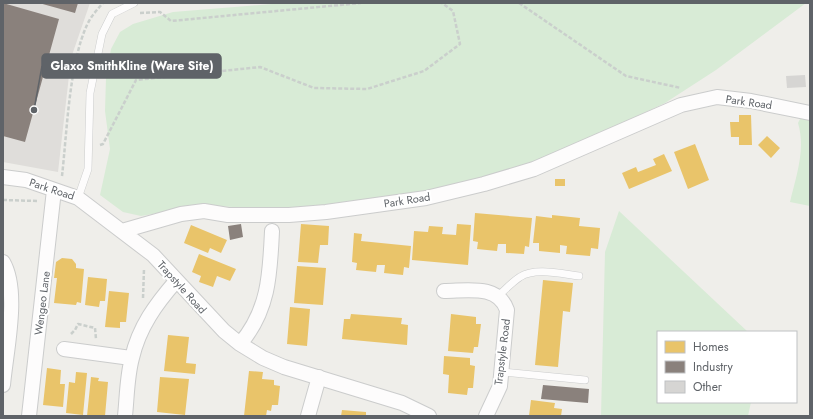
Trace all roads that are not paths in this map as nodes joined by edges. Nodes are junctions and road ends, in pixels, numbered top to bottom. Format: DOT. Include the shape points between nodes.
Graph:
graph roads {
  1 [pos="135,6"];
  2 [pos="810,113"];
  3 [pos="3,177"];
  4 [pos="56,195"];
  5 [pos="78,198"];
  6 [pos="122,231"];
  7 [pos="272,231"];
  8 [pos="3,262"];
  9 [pos="580,276"];
  10 [pos="176,281"];
  11 [pos="444,291"];
  12 [pos="498,296"];
  13 [pos="66,343"];
  14 [pos="240,344"];
  15 [pos="131,358"];
  16 [pos="502,372"];
  17 [pos="319,377"];
  18 [pos="585,380"];
  19 [pos="3,385"];
  20 [pos="29,416"];
  21 [pos="125,416"];
  22 [pos="308,416"];
  23 [pos="429,416"];
  24 [pos="486,416"];
  1 -- 5 [label="lane" via="112,14 102,34 90,93 88,169"];
  2 -- 6 [label="street, Park Road" via="717,97 682,105 534,169 426,198 289,215 228,215 204,211 181,214"];
  3 -- 4 [label="street, Park Road" via="26,180"];
  4 -- 5 [label="street, Park Road"];
  4 -- 20 [label="street, Wengeo Lane"];
  5 -- 6 [label="street, Park Road"];
  6 -- 10 [label="street, Trapstyle Road" via="153,255"];
  7 -- 14 [label="street" via="270,269 263,302 254,327"];
  8 -- 19 [label="street" via="9,275 12,295"];
  9 -- 12 [label="lane" via="527,274"];
  10 -- 14 [label="street, Trapstyle Road"];
  10 -- 15 [label="street" via="151,312"];
  11 -- 12 [label="street" via="482,290"];
  12 -- 16 [label="street, Trapstyle Road" via="507,310"];
  13 -- 15 [label="street"];
  14 -- 17 [label="street, Trapstyle Road" via="263,358"];
  15 -- 21 [label="street"];
  16 -- 18 [label="lane"];
  16 -- 24 [label="street, Trapstyle Road" via="495,400"];
  17 -- 22 [label="street"];
  17 -- 23 [label="street, Trapstyle Road" via="402,404"];
}
